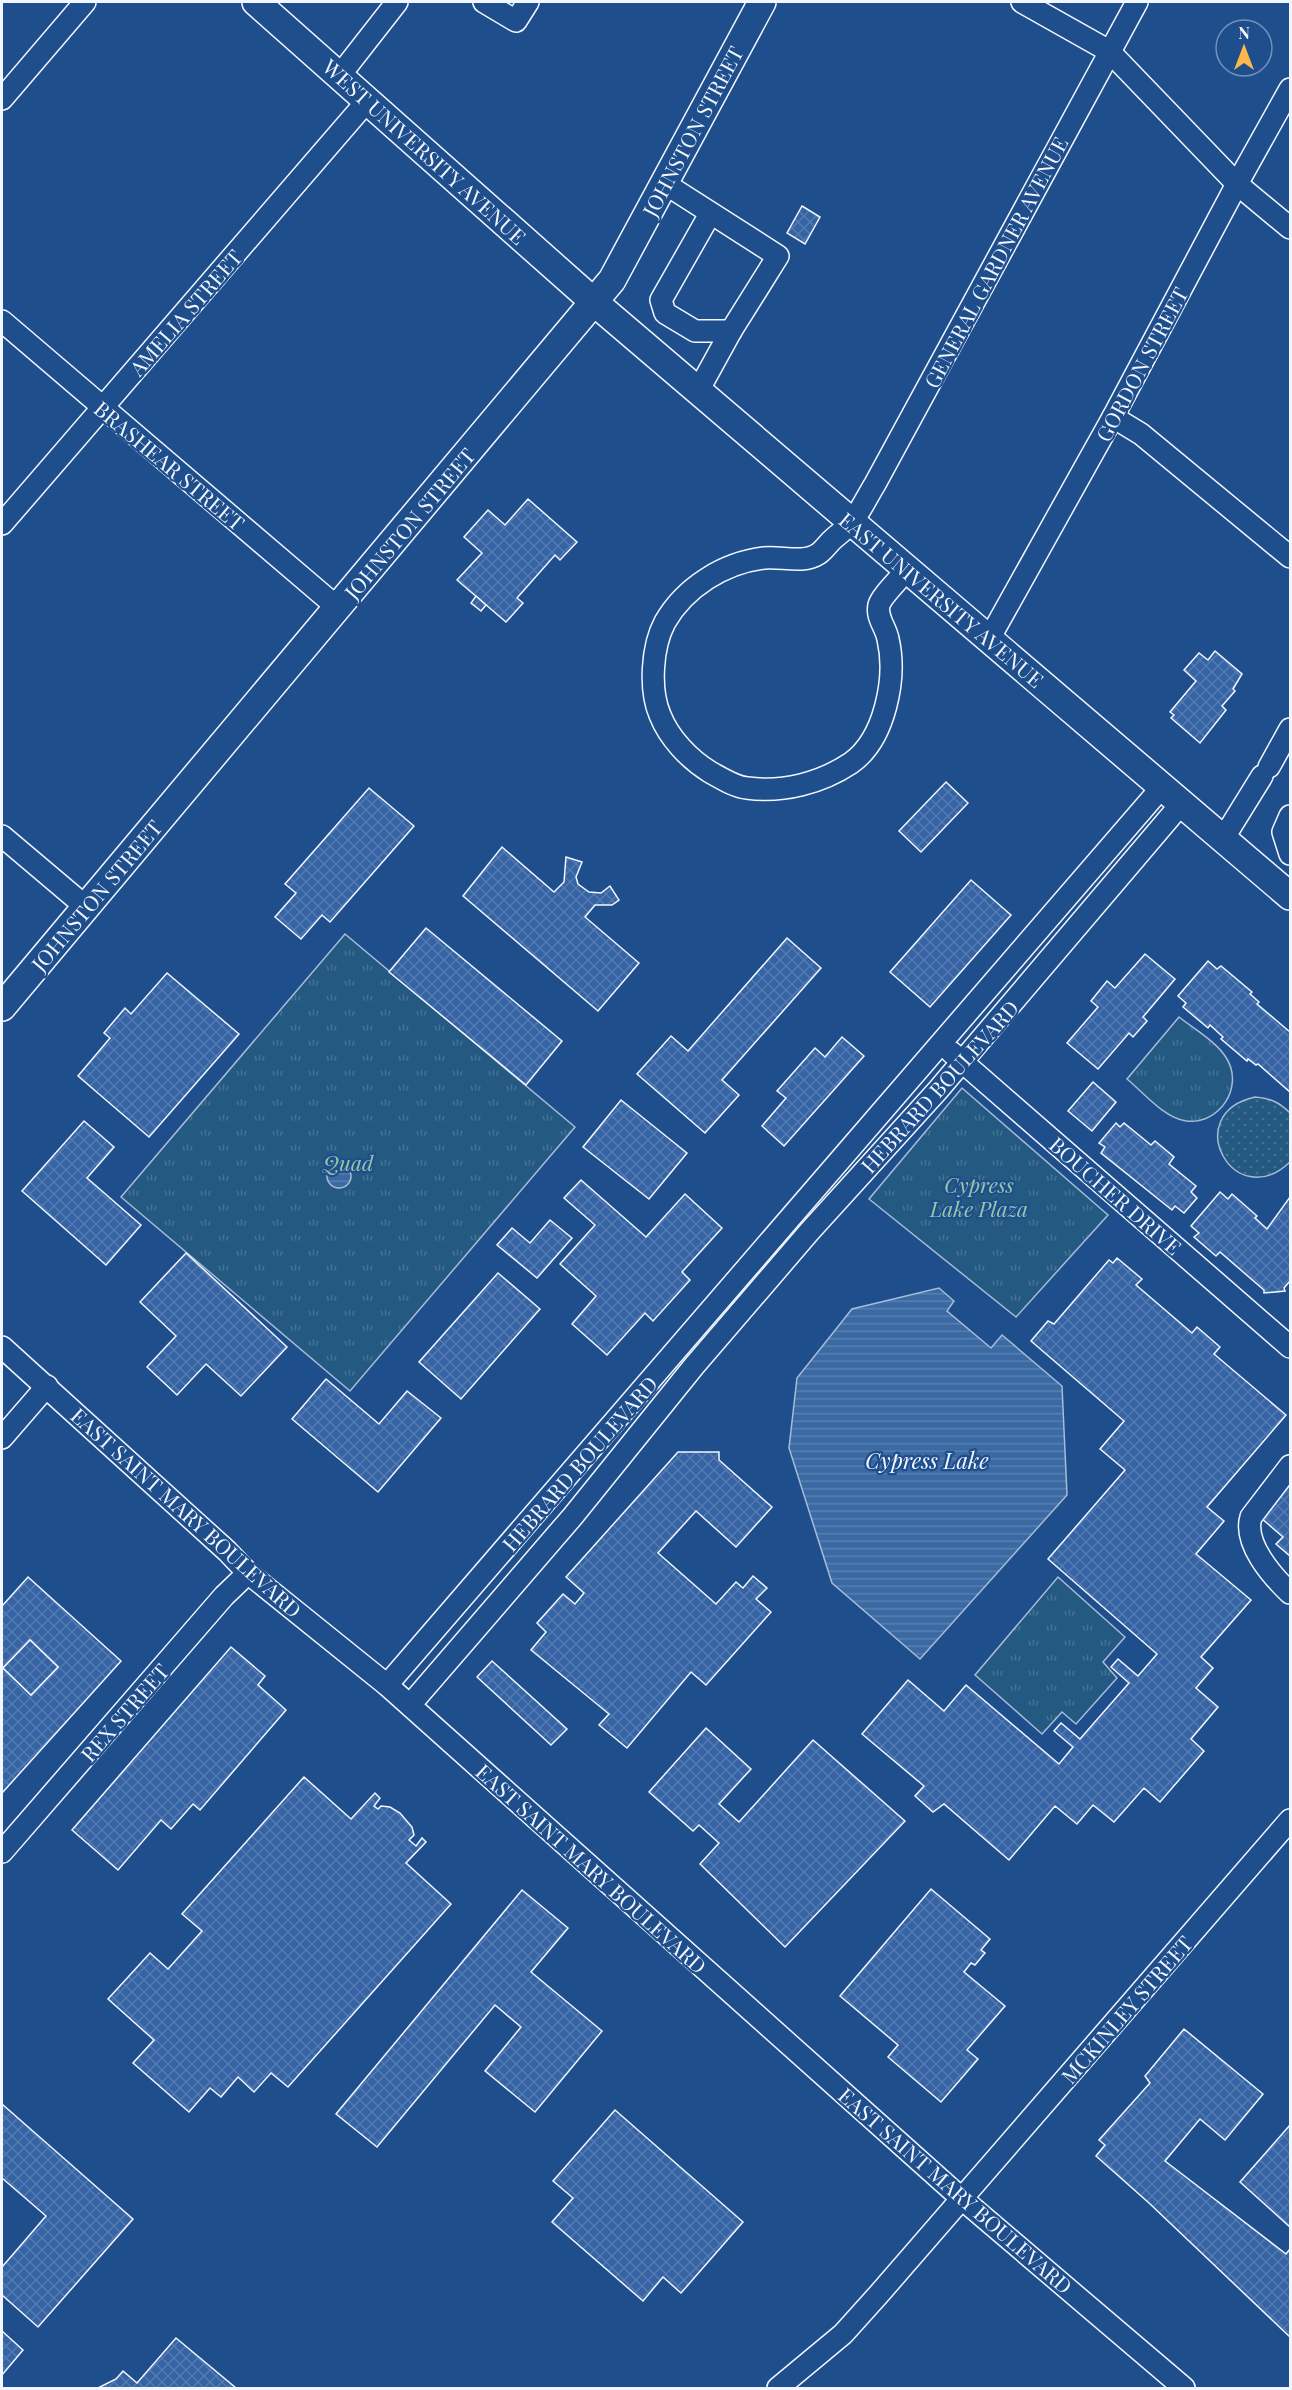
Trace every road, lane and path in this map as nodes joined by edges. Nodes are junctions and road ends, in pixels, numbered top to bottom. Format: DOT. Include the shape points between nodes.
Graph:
graph roads {
  1 [pos="85,2"];
  2 [pos="256,2"];
  3 [pos="397,2"];
  4 [pos="484,2"];
  5 [pos="528,2"];
  6 [pos="762,2"];
  7 [pos="1022,2"];
  8 [pos="1137,2"];
  9 [pos="1109,51"];
  10 [pos="340,75"];
  11 [pos="5,87"];
  12 [pos="1290,89"];
  13 [pos="368,100"];
  14 [pos="664,183"];
  15 [pos="1237,184"];
  16 [pos="710,214"];
  17 [pos="1290,228"];
  18 [pos="594,302"];
  19 [pos="2,321"];
  20 [pos="731,331"];
  21 [pos="698,391"];
  22 [pos="103,408"];
  23 [pos="1113,417"];
  24 [pos="852,522"];
  25 [pos="2,524"];
  26 [pos="1290,557"];
  27 [pos="908,570"];
  28 [pos="338,608"];
  29 [pos="989,639"];
  30 [pos="1290,729"];
  31 [pos="1172,795"];
  32 [pos="1290,816"];
  33 [pos="2,837"];
  34 [pos="1223,839"];
  35 [pos="1290,856"];
  36 [pos="1283,889"];
  37 [pos="1070,894"];
  38 [pos="86,907"];
  39 [pos="1091,912"];
  40 [pos="2,1007"];
  41 [pos="942,1044"];
  42 [pos="962,1062"];
  43 [pos="2,1347"];
  44 [pos="1290,1347"];
  45 [pos="677,1349"];
  46 [pos="694,1366"];
  47 [pos="47,1386"];
  48 [pos="2,1438"];
  49 [pos="1290,1466"];
  50 [pos="248,1573"];
  51 [pos="480,1577"];
  52 [pos="1290,1593"];
  53 [pos="503,1598"];
  54 [pos="387,1685"];
  55 [pos="410,1705"];
  56 [pos="1290,1820"];
  57 [pos="2,1852"];
  58 [pos="961,2198"];
  59 [pos="778,2388"];
  60 [pos="1184,2388"];
  1 -- 11 [label="street"];
  2 -- 10 [label="main road, WEST UNIVERSITY AVENUE"];
  3 -- 10 [label="street"];
  4 -- 5 [label="street" via="516,21"];
  6 -- 14 [label="main road, JOHNSTON STREET"];
  7 -- 9 [label="street"];
  8 -- 9 [label="street, GENERAL GARDNER AVENUE"];
  9 -- 15 [label="street"];
  9 -- 24 [label="street, GENERAL GARDNER AVENUE"];
  10 -- 13 [label="main road, WEST UNIVERSITY AVENUE"];
  12 -- 15 [label="street, GORDON STREET"];
  13 -- 18 [label="main road, WEST UNIVERSITY AVENUE"];
  13 -- 22 [label="street, AMELIA STREET"];
  14 -- 16 [label="street"];
  14 -- 18 [label="main road, JOHNSTON STREET" via="612,280"];
  15 -- 17 [label="street"];
  15 -- 23 [label="street, GORDON STREET"];
  16 -- 20 [label="street" via="778,256"];
  16 -- 20 [label="street" via="661,300 665,313 695,332"];
  18 -- 21 [label="main road, EAST UNIVERSITY AVENUE"];
  18 -- 28 [label="main road, JOHNSTON STREET"];
  19 -- 22 [label="street, BRASHEAR STREET"];
  20 -- 21 [label="street"];
  21 -- 24 [label="main road, EAST UNIVERSITY AVENUE"];
  22 -- 25 [label="street, AMELIA STREET"];
  22 -- 28 [label="street, BRASHEAR STREET"];
  23 -- 26 [label="street" via="1141,434"];
  23 -- 29 [label="street, GORDON STREET"];
  24 -- 27 [label="main road, EAST UNIVERSITY AVENUE"];
  24 -- 27 [label="street, GENERAL GARDNER AVENUE" via="818,555 801,559 765,558 704,579 682,599 665,623 655,651 653,682 659,714 675,741 696,763 745,788 780,789 824,779 853,762 874,737 890,686 888,638 879,616 879,603"];
  27 -- 29 [label="main road, EAST UNIVERSITY AVENUE"];
  28 -- 38 [label="main road, JOHNSTON STREET"];
  29 -- 31 [label="main road, EAST UNIVERSITY AVENUE"];
  30 -- 34 [label="street"];
  31 -- 34 [label="main road, EAST UNIVERSITY AVENUE"];
  31 -- 37 [label="street, HEBRARD BOULEVARD"];
  31 -- 39 [label="street, HEBRARD BOULEVARD"];
  32 -- 35 [label="street" via="1283,832"];
  33 -- 38 [label="street"];
  34 -- 36 [label="main road, EAST UNIVERSITY AVENUE"];
  35 -- 36 [label="street"];
  37 -- 39 [label="street"];
  37 -- 41 [label="street, HEBRARD BOULEVARD"];
  38 -- 40 [label="main road, JOHNSTON STREET"];
  39 -- 42 [label="street, HEBRARD BOULEVARD"];
  41 -- 42 [label="street, BOUCHER DRIVE"];
  41 -- 45 [label="street, HEBRARD BOULEVARD"];
  42 -- 44 [label="street, BOUCHER DRIVE"];
  42 -- 46 [label="street, HEBRARD BOULEVARD"];
  43 -- 47 [label="street, EAST SAINT MARY BOULEVARD"];
  45 -- 46 [label="street"];
  45 -- 51 [label="street, HEBRARD BOULEVARD"];
  46 -- 53 [label="street, HEBRARD BOULEVARD"];
  47 -- 48 [label="street"];
  47 -- 50 [label="street, EAST SAINT MARY BOULEVARD"];
  49 -- 52 [label="street" via="1248,1526 1261,1557"];
  50 -- 54 [label="street, EAST SAINT MARY BOULEVARD"];
  50 -- 57 [label="street, REX STREET"];
  51 -- 53 [label="street"];
  51 -- 54 [label="street, HEBRARD BOULEVARD"];
  53 -- 55 [label="street, HEBRARD BOULEVARD"];
  54 -- 55 [label="street, EAST SAINT MARY BOULEVARD"];
  55 -- 58 [label="street, EAST SAINT MARY BOULEVARD"];
  56 -- 58 [label="street, MCKINLEY STREET"];
  58 -- 59 [label="street, MCKINLEY STREET" via="843,2334"];
  58 -- 60 [label="street, EAST SAINT MARY BOULEVARD"];
}
